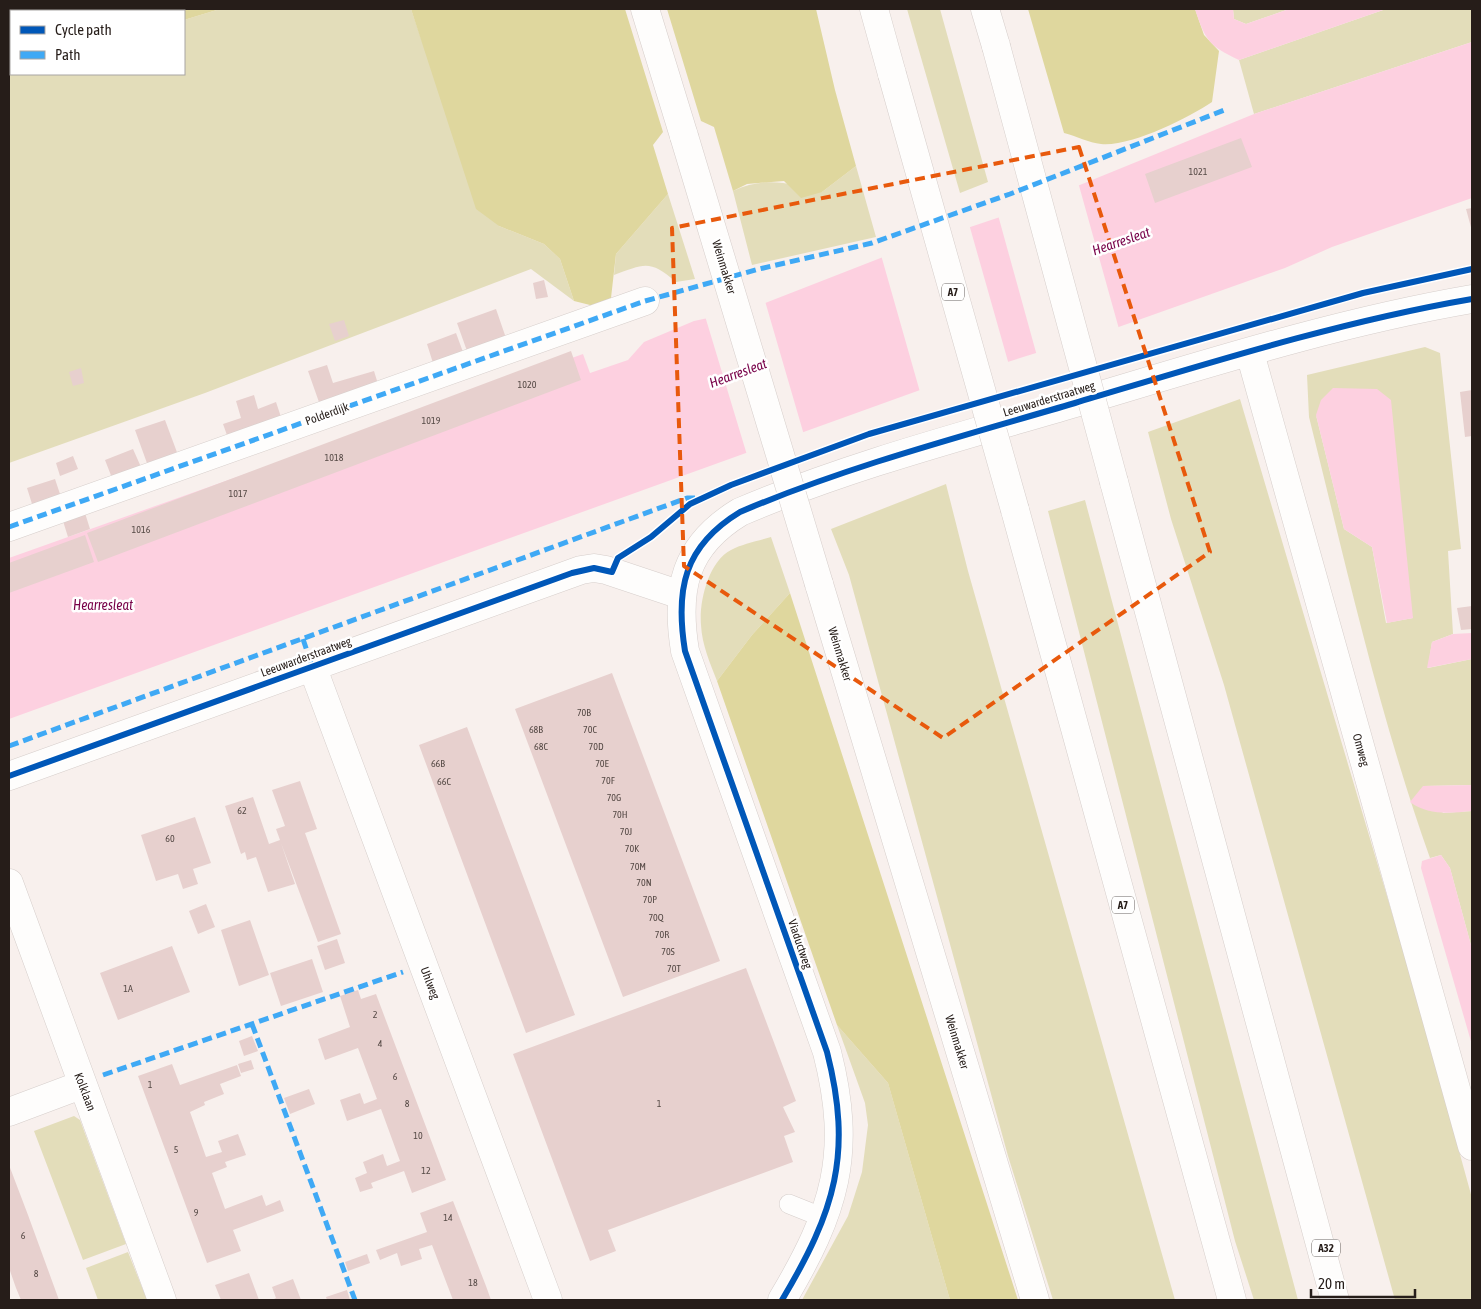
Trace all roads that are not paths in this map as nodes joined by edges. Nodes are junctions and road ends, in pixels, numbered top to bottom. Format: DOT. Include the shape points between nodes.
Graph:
graph roads {
  1 [pos="645,9"];
  2 [pos="874,9"];
  3 [pos="984,9"];
  4 [pos="1472,299"];
  5 [pos="645,301"];
  6 [pos="1250,353"];
  7 [pos="9,527"];
  8 [pos="681,595"];
  9 [pos="312,666"];
  10 [pos="9,776"];
  11 [pos="9,883"];
  12 [pos="81,1086"];
  13 [pos="9,1112"];
  14 [pos="1472,1146"];
  15 [pos="1308,1197"];
  16 [pos="789,1204"];
  17 [pos="824,1218"];
  18 [pos="162,1300"];
  19 [pos="548,1300"];
  20 [pos="782,1300"];
  21 [pos="1035,1300"];
  22 [pos="1232,1300"];
  23 [pos="1335,1300"];
  24 [pos="1343,1300"];
  1 -- 21 [label="main road, Weinmakker, bridge"];
  2 -- 22 [label="main road, A7, bridge"];
  3 -- 15 [label="main road, bridge"];
  4 -- 6 [label="main road, Leeuwarderstraatweg" via="1398,313"];
  5 -- 7 [label="main road, Polderdijk"];
  6 -- 8 [label="main road, Leeuwarderstraatweg" via="887,458 748,509 730,518 705,540 691,563"];
  6 -- 14 [label="main road, Omweg"];
  8 -- 9 [label="main road, Leeuwarderstraatweg" via="606,570 581,570"];
  8 -- 17 [label="main road, Viaductweg" via="681,624 690,666 831,1068 838,1105 839,1155"];
  9 -- 10 [label="main road, Leeuwarderstraatweg"];
  9 -- 19 [label="main road, Uhlweg"];
  11 -- 12 [label="main road, Kolklaan"];
  12 -- 13 [label="main road"];
  12 -- 18 [label="main road, Kolklaan"];
  15 -- 23 [label="main road"];
  15 -- 24 [label="main road, A32"];
  16 -- 17 [label="lane"];
  17 -- 20 [label="main road, Viaductweg"];
}
